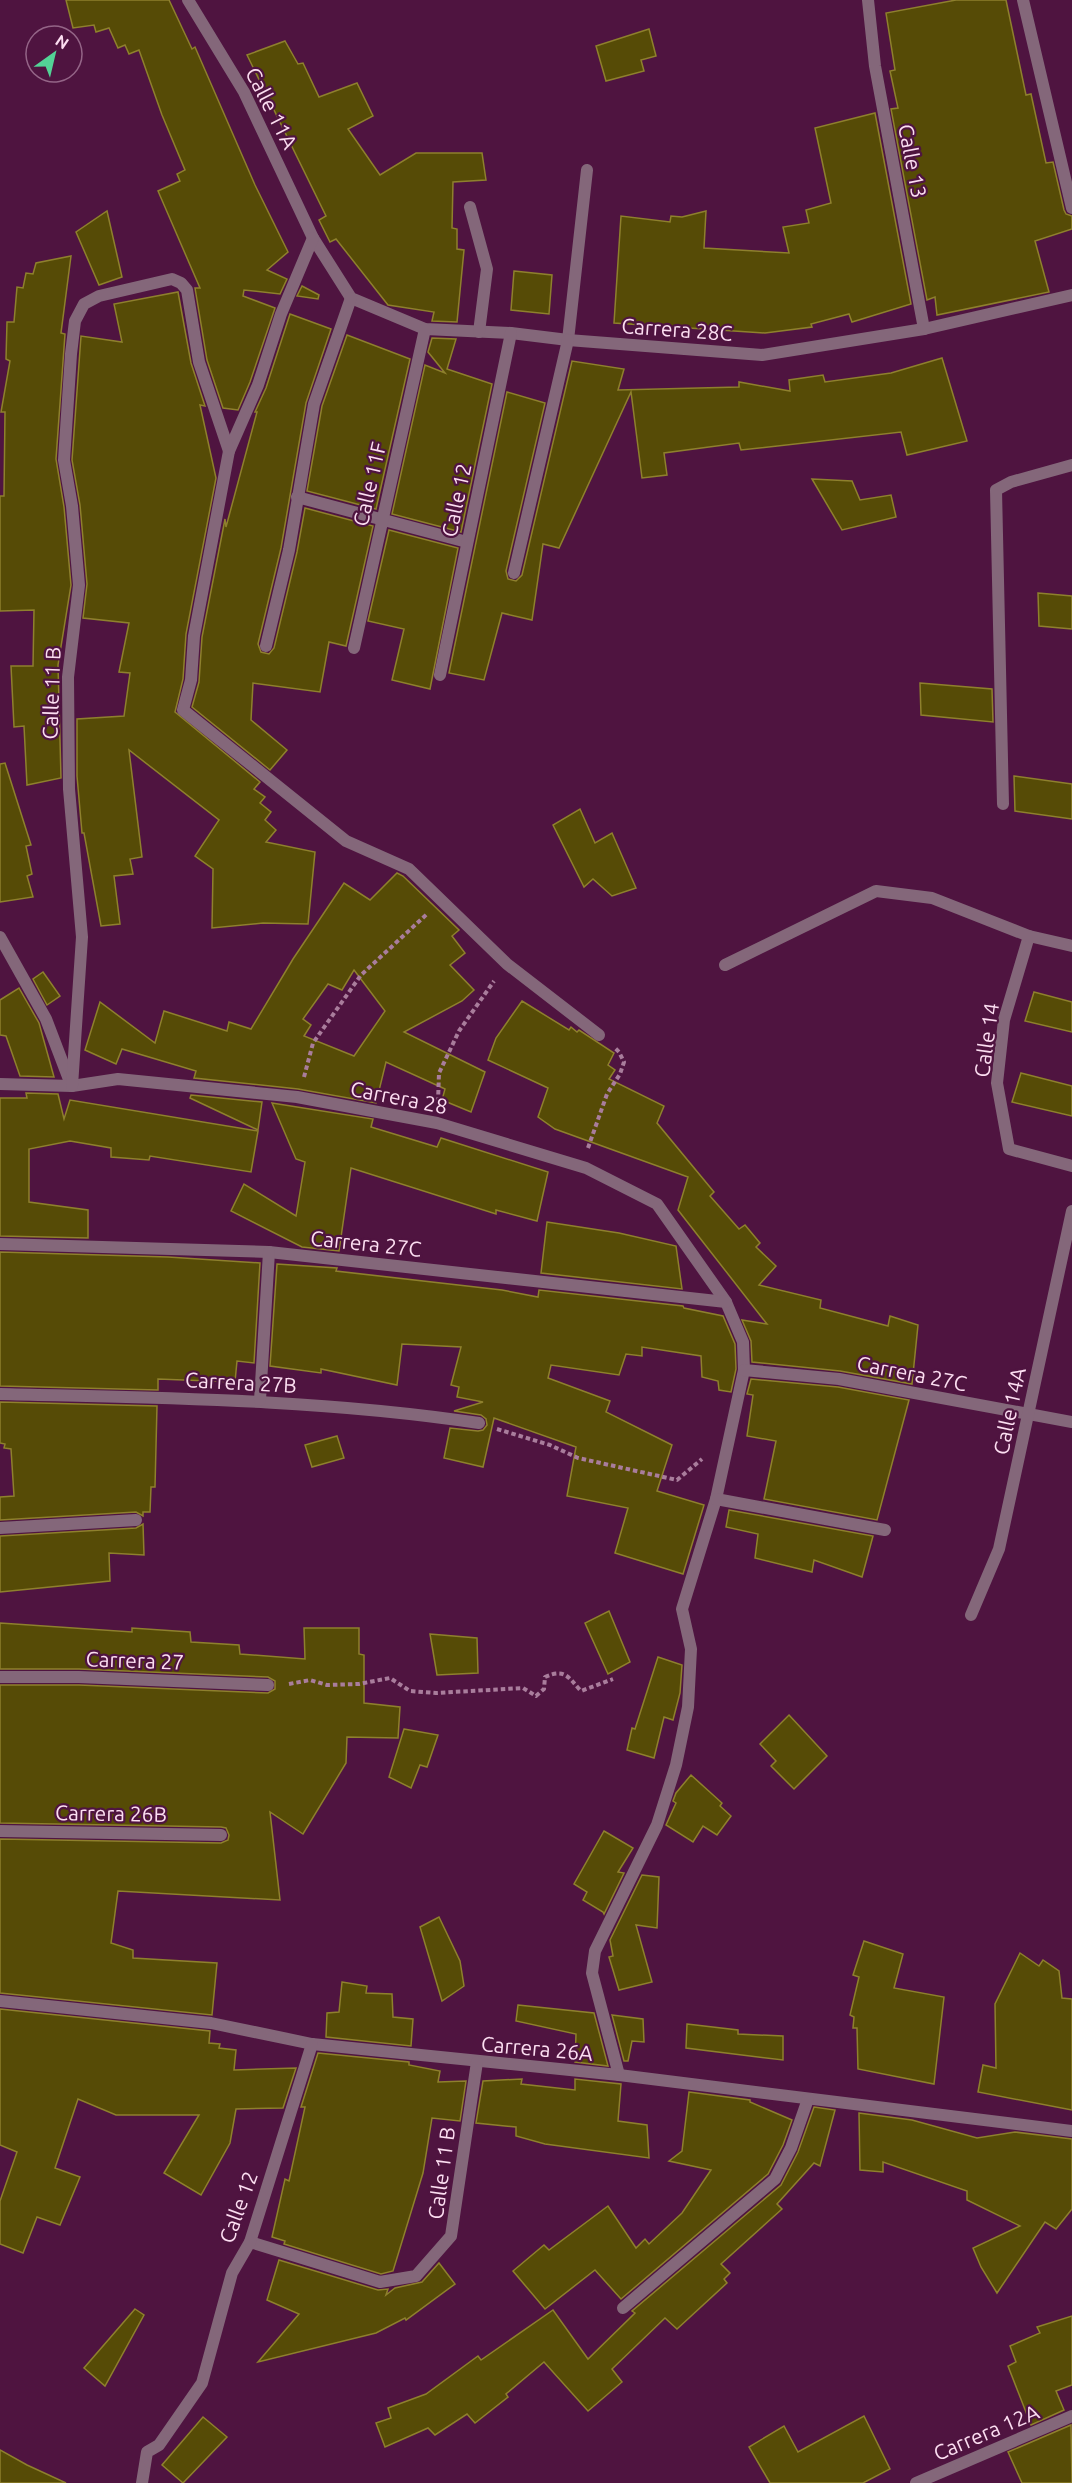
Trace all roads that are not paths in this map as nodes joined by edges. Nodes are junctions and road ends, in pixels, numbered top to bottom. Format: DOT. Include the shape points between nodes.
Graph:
graph roads {
  1 [pos="188,0"];
  2 [pos="868,0"];
  3 [pos="1023,0"];
  4 [pos="587,170"];
  5 [pos="470,207"];
  6 [pos="1072,208"];
  7 [pos="313,238"];
  8 [pos="1072,296"];
  9 [pos="351,298"];
  10 [pos="425,329"];
  11 [pos="924,329"];
  12 [pos="479,332"];
  13 [pos="511,333"];
  14 [pos="568,340"];
  15 [pos="229,451"];
  16 [pos="1072,465"];
  17 [pos="297,497"];
  18 [pos="381,520"];
  19 [pos="467,542"];
  20 [pos="514,573"];
  21 [pos="266,646"];
  22 [pos="354,648"];
  23 [pos="440,675"];
  24 [pos="1003,804"];
  25 [pos="1029,936"];
  26 [pos="0,937"];
  27 [pos="1072,945"];
  28 [pos="725,965"];
  29 [pos="599,1035"];
  30 [pos="0,1084"];
  31 [pos="72,1086"];
  32 [pos="1072,1166"];
  33 [pos="1072,1211"];
  34 [pos="0,1244"];
  35 [pos="269,1252"];
  36 [pos="726,1302"];
  37 [pos="744,1370"];
  38 [pos="0,1394"];
  39 [pos="260,1400"];
  40 [pos="1028,1414"];
  41 [pos="1072,1422"];
  42 [pos="479,1423"];
  43 [pos="716,1499"];
  44 [pos="136,1520"];
  45 [pos="0,1528"];
  46 [pos="885,1530"];
  47 [pos="971,1615"];
  48 [pos="0,1677"];
  49 [pos="268,1685"];
  50 [pos="0,1831"];
  51 [pos="221,1835"];
  52 [pos="0,2001"];
  53 [pos="312,2044"];
  54 [pos="477,2062"];
  55 [pos="618,2075"];
  56 [pos="808,2099"];
  57 [pos="1072,2131"];
  58 [pos="250,2242"];
  59 [pos="623,2308"];
  60 [pos="1072,2416"];
  61 [pos="142,2483"];
  62 [pos="916,2483"];
  1 -- 7 [label="street, Calle 11A" via="244,92"];
  2 -- 11 [label="street, Calle 13" via="875,66"];
  3 -- 6 [label="street"];
  4 -- 14 [label="street"];
  5 -- 12 [label="street" via="487,269"];
  7 -- 9 [label="street"];
  7 -- 15 [label="street"];
  8 -- 11 [label="street, Carrera 28C"];
  9 -- 10 [label="street, Carrera 28C"];
  9 -- 17 [label="street" via="314,404"];
  10 -- 12 [label="street, Carrera 28C"];
  10 -- 18 [label="street, Calle 11F"];
  11 -- 14 [label="street, Carrera 28C" via="762,356"];
  12 -- 13 [label="street, Carrera 28C"];
  13 -- 14 [label="street, Carrera 28C"];
  13 -- 19 [label="street, Calle 12"];
  14 -- 20 [label="street"];
  15 -- 29 [label="street" via="183,710 346,841 409,869 507,964"];
  15 -- 31 [label="street, Calle 11 B" via="199,362 187,290 181,283 172,279 99,296 84,304 75,321 72,343 64,460 79,585 68,677 69,789 82,937"];
  16 -- 24 [label="street" via="996,490"];
  17 -- 18 [label="street"];
  17 -- 21 [label="street"];
  18 -- 19 [label="street"];
  18 -- 22 [label="street, Calle 11F"];
  19 -- 23 [label="street, Calle 12"];
  25 -- 27 [label="street"];
  25 -- 28 [label="street" via="932,898 876,891"];
  25 -- 32 [label="street, Calle 14" via="1004,1020 998,1083 1009,1149"];
  26 -- 31 [label="street" via="45,1019"];
  30 -- 31 [label="street, Carrera 28"];
  31 -- 36 [label="street, Carrera 28" via="118,1079 318,1101 437,1123 585,1168 657,1204"];
  33 -- 40 [label="street, Calle 14A"];
  34 -- 35 [label="street, Carrera 27C"];
  35 -- 36 [label="street, Carrera 27C"];
  35 -- 39 [label="street"];
  36 -- 37 [label="street, Carrera 28" via="743,1342"];
  37 -- 40 [label="street, Carrera 27C" via="839,1379"];
  37 -- 43 [label="street, Carrera 28"];
  38 -- 39 [label="street, Carrera 27B"];
  39 -- 42 [label="street, Carrera 27B" via="409,1412"];
  40 -- 41 [label="street, Carrera 27C"];
  40 -- 47 [label="street, Calle 14A" via="999,1549"];
  43 -- 46 [label="street"];
  43 -- 55 [label="street, Carrera 28" via="682,1609 691,1649 688,1707 676,1765 657,1825 595,1951 592,1973"];
  44 -- 45 [label="street"];
  48 -- 49 [label="street, Carrera 27"];
  50 -- 51 [label="street, Carrera 26B"];
  52 -- 53 [label="street, Carrera 26A" via="211,2023"];
  53 -- 54 [label="street, Carrera 26A"];
  53 -- 58 [label="street, Calle 12"];
  54 -- 55 [label="street, Carrera 26A"];
  54 -- 58 [label="street, Calle 11 B" via="451,2236 416,2276 380,2282"];
  55 -- 56 [label="street, Carrera 26A"];
  56 -- 57 [label="street, Carrera 26A"];
  56 -- 59 [label="street" via="792,2148 775,2179"];
  58 -- 61 [label="street, Calle 12" via="232,2273 202,2383 159,2445 147,2452"];
  60 -- 62 [label="street, Carrera 12A"];
}
